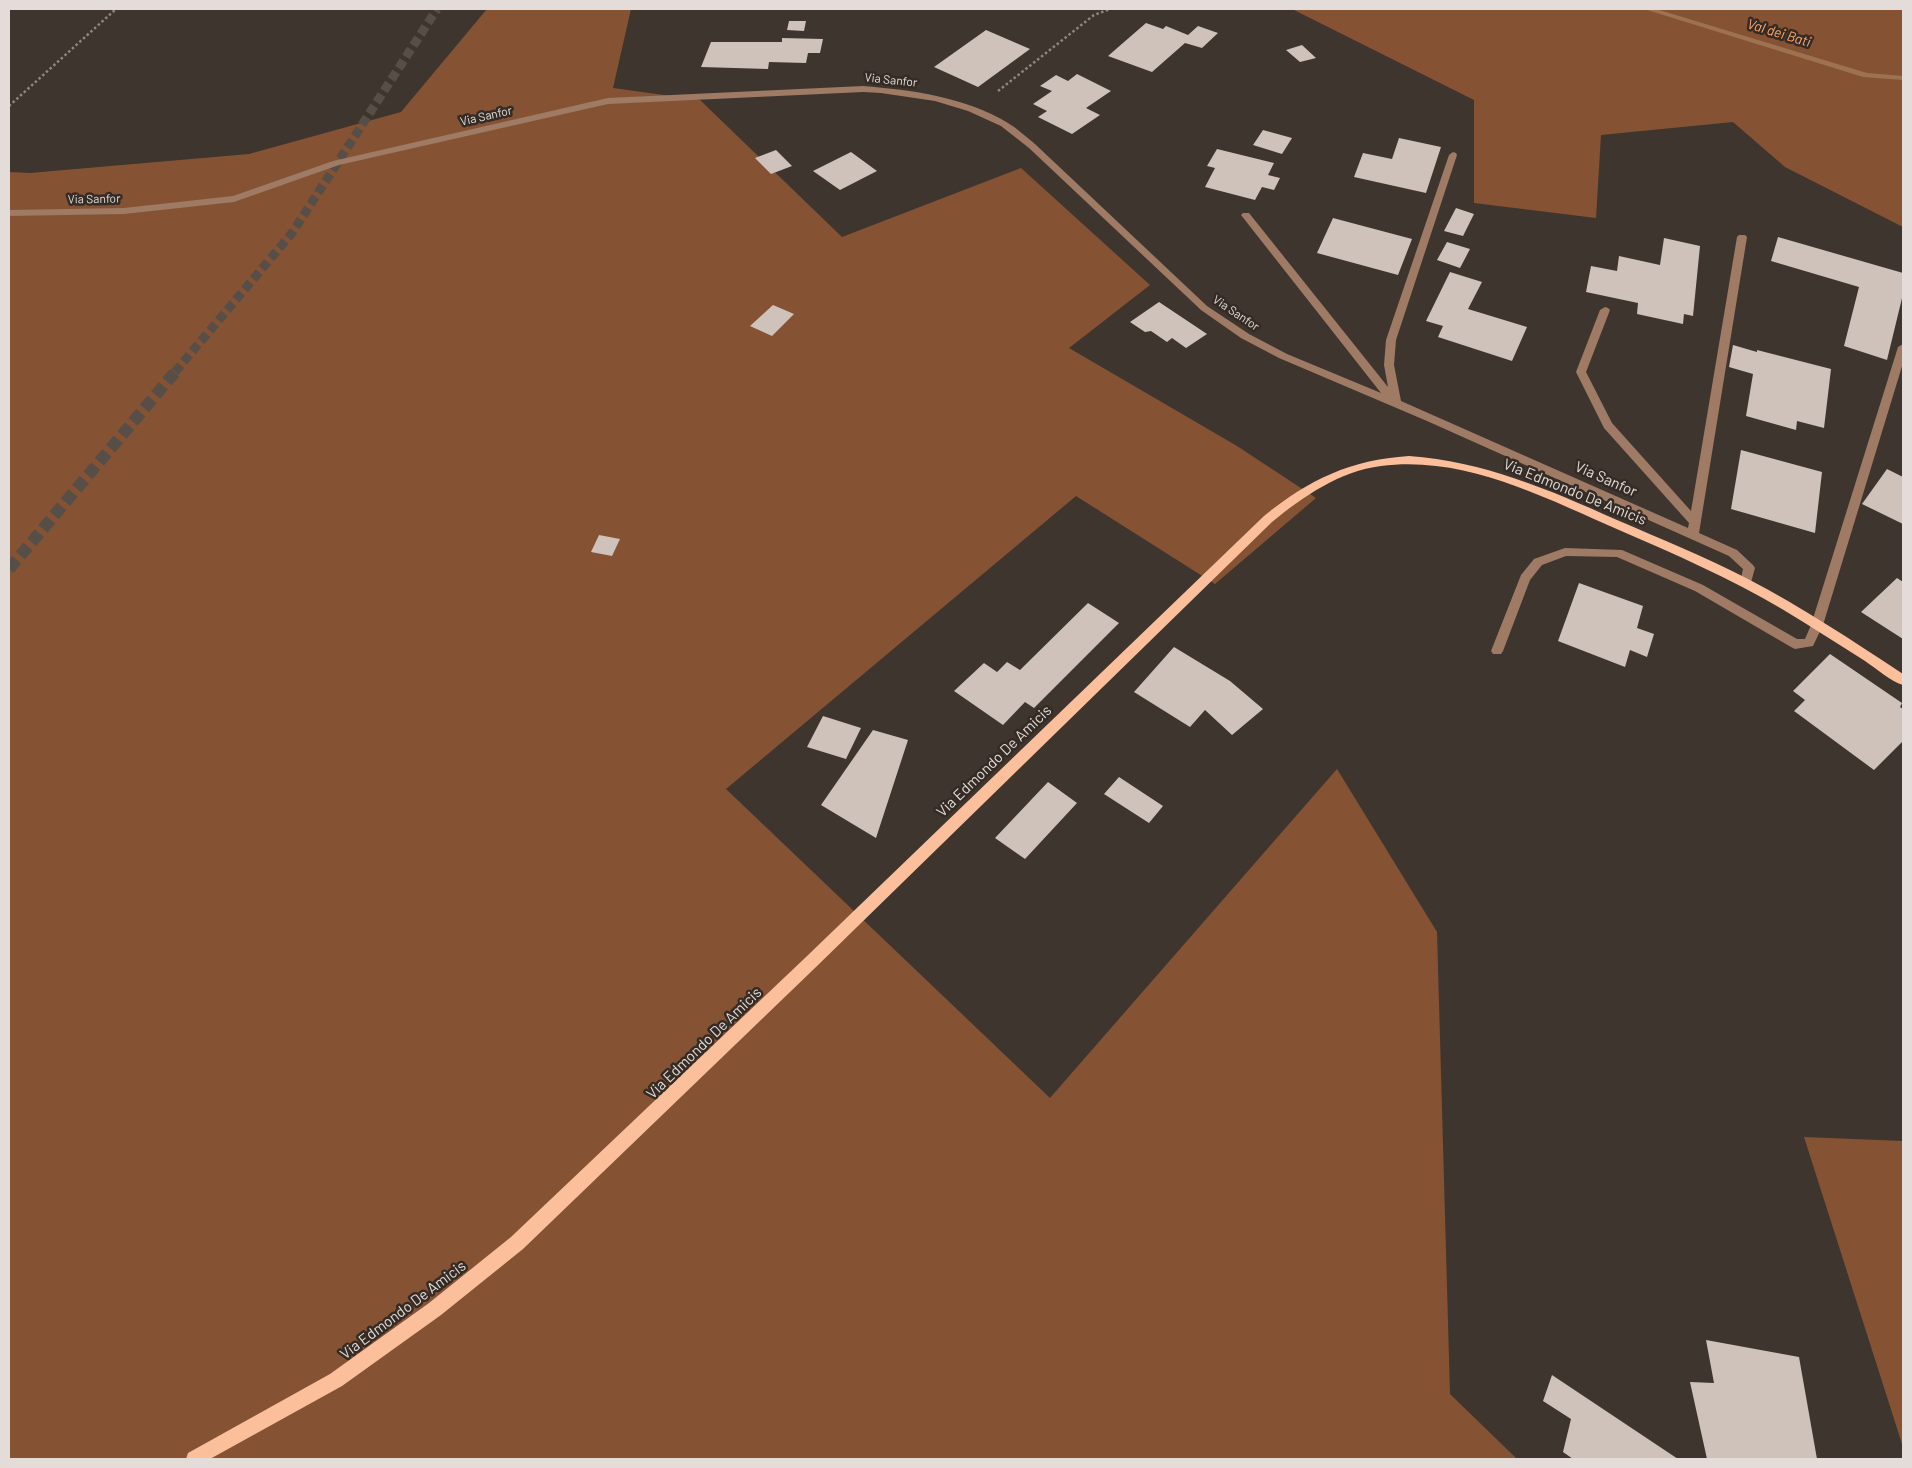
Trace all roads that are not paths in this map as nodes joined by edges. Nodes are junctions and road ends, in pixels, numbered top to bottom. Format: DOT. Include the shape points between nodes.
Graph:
graph roads {
  1 [pos="1453,155"];
  2 [pos="9,213"];
  3 [pos="1246,214"];
  4 [pos="1742,237"];
  5 [pos="1605,310"];
  6 [pos="1903,347"];
  7 [pos="1396,404"];
  8 [pos="1695,522"];
  9 [pos="1693,534"];
  10 [pos="1746,583"];
  11 [pos="1817,625"];
  12 [pos="1497,651"];
  13 [pos="1903,680"];
  14 [pos="194,1459"];
  1 -- 7 [label="street" via="1391,340 1389,365"];
  2 -- 7 [label="street, Via Sanfor" via="124,211 234,199 336,163 608,101 863,89 897,91 934,97 1006,125 1204,308 1245,336 1283,356"];
  3 -- 7 [label="street, Via Sanfor"];
  4 -- 8 [label="street"];
  5 -- 8 [label="street, Via Sanfor" via="1581,372 1608,425"];
  6 -- 11 [label="street"];
  7 -- 9 [label="street, Via Sanfor"];
  8 -- 9 [label="street"];
  9 -- 10 [label="street, Via Sanfor" via="1733,554 1749,568"];
  10 -- 11 [label="main road, Via Edmondo De Amicis"];
  10 -- 14 [label="main road, Via Edmondo De Amicis" via="1516,483 1442,463 1381,462 1321,480 1268,519 517,1243 435,1309 336,1380"];
  11 -- 12 [label="street" via="1809,643 1795,644 1699,588 1618,553 1565,552 1538,562 1525,578"];
  11 -- 13 [label="main road, Via Edmondo De Amicis"];
}
